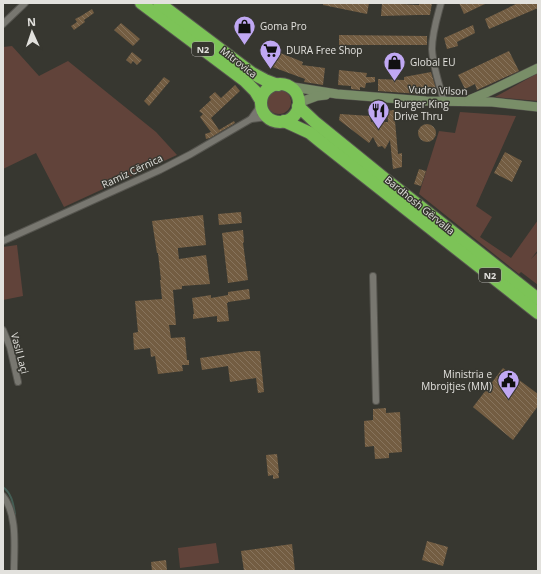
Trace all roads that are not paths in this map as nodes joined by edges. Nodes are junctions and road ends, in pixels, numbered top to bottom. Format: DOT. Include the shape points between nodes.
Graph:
graph roads {
  1 [pos="25,3"];
  2 [pos="140,3"];
  3 [pos="159,3"];
  4 [pos="441,3"];
  5 [pos="3,24"];
  6 [pos="538,68"];
  7 [pos="282,85"];
  8 [pos="337,94"];
  9 [pos="444,101"];
  10 [pos="463,102"];
  11 [pos="261,103"];
  12 [pos="298,105"];
  13 [pos="538,108"];
  14 [pos="267,117"];
  15 [pos="251,119"];
  16 [pos="284,121"];
  17 [pos="3,241"];
  18 [pos="373,276"];
  19 [pos="538,299"];
  20 [pos="538,313"];
  21 [pos="3,330"];
  22 [pos="18,382"];
  23 [pos="376,401"];
  24 [pos="3,496"];
  25 [pos="14,571"];
  1 -- 5 [label="street"];
  2 -- 11 [label="highway, Mitrovica / N2" via="245,81 255,91"];
  3 -- 7 [label="highway, Mitrovica / N2" via="252,73"];
  4 -- 9 [label="street" via="435,24 432,51"];
  6 -- 10 [label="main road"];
  7 -- 8 [label="main road"];
  7 -- 11 [label="highway" via="272,86 267,90"];
  7 -- 12 [label="highway, N2" via="295,93"];
  8 -- 9 [label="main road, Vudro Vilson"];
  8 -- 12 [label="main road" via="317,96"];
  9 -- 10 [label="main road, Vudro Vilson"];
  10 -- 13 [label="main road, Vudro Vilson" via="492,102"];
  11 -- 14 [label="highway, N2"];
  11 -- 15 [label="street"];
  12 -- 16 [label="highway" via="294,116"];
  12 -- 19 [label="highway, Bardhosh Gërvalla / N2" via="316,123 385,179"];
  14 -- 15 [label="street, Ramiz Cërnica"];
  14 -- 16 [label="highway, N2" via="278,122"];
  15 -- 17 [label="street, Ramiz Cërnica" via="160,170"];
  16 -- 20 [label="highway, Bardhosh Gërvalla / N2" via="310,133"];
  18 -- 23 [label="street"];
  21 -- 22 [label="street, Vasil Laçi" via="10,347"];
  24 -- 25 [label="street" via="14,526"];
}
